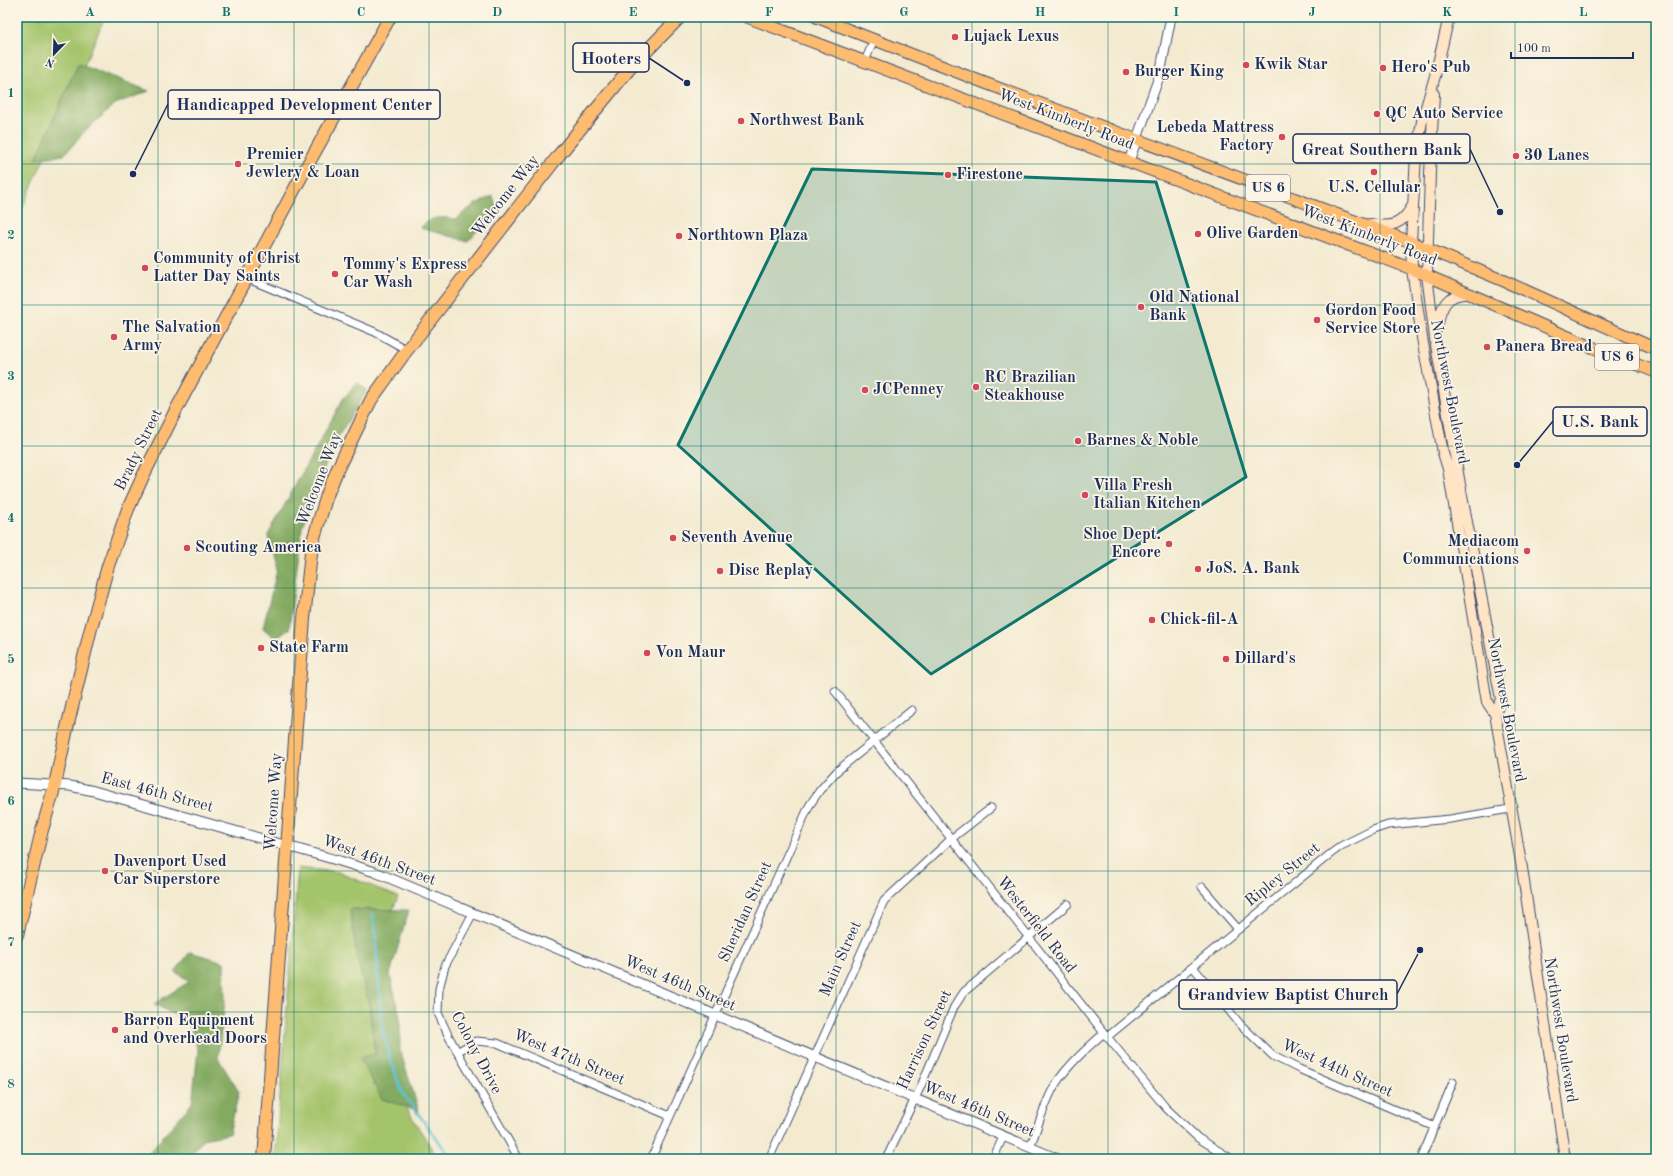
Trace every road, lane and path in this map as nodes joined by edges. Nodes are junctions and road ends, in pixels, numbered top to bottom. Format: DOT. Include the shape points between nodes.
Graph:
graph roads {
  1 [pos="390,17"];
  2 [pos="680,17"];
  3 [pos="747,17"];
  4 [pos="816,17"];
  5 [pos="1171,17"];
  6 [pos="1449,17"];
  7 [pos="874,40"];
  8 [pos="865,61"];
  9 [pos="1435,76"];
  10 [pos="1136,140"];
  11 [pos="1129,161"];
  12 [pos="1414,203"];
  13 [pos="1360,222"];
  14 [pos="1411,242"];
  15 [pos="1427,249"];
  16 [pos="1412,269"];
  17 [pos="1427,275"];
  18 [pos="246,278"];
  19 [pos="1473,294"];
  20 [pos="1435,339"];
  21 [pos="1656,349"];
  22 [pos="407,350"];
  23 [pos="1656,372"];
  24 [pos="835,691"];
  25 [pos="912,710"];
  26 [pos="1495,714"];
  27 [pos="874,741"];
  28 [pos="17,783"];
  29 [pos="55,785"];
  30 [pos="991,808"];
  31 [pos="1510,809"];
  32 [pos="951,839"];
  33 [pos="287,845"];
  34 [pos="1202,887"];
  35 [pos="1068,904"];
  36 [pos="473,913"];
  37 [pos="1238,929"];
  38 [pos="17,935"];
  39 [pos="1028,937"];
  40 [pos="1193,967"];
  41 [pos="716,1014"];
  42 [pos="1106,1035"];
  43 [pos="457,1052"];
  44 [pos="814,1057"];
  45 [pos="1453,1082"];
  46 [pos="914,1099"];
  47 [pos="670,1116"];
  48 [pos="1435,1127"];
  49 [pos="1003,1137"];
  50 [pos="1030,1148"];
  51 [pos="264,1159"];
  52 [pos="519,1159"];
  53 [pos="651,1159"];
  54 [pos="769,1159"];
  55 [pos="886,1159"];
  56 [pos="993,1159"];
  57 [pos="1058,1159"];
  58 [pos="1232,1159"];
  59 [pos="1421,1159"];
  60 [pos="1565,1159"];
  1 -- 18 [label="highway, Brady Street"];
  2 -- 22 [label="highway, Welcome Way" via="630,68 605,98 497,232"];
  3 -- 8 [label="main road, US 6"];
  4 -- 7 [label="main road, US 6"];
  5 -- 10 [label="street" via="1160,74"];
  6 -- 9 [label="main road"];
  7 -- 8 [label="street"];
  7 -- 10 [label="main road, West Kimberly Road / US 6"];
  8 -- 11 [label="main road, West Kimberly Road / US 6"];
  9 -- 12 [label="main road" via="1422,122 1416,156"];
  9 -- 15 [label="main road"];
  10 -- 11 [label="street"];
  10 -- 13 [label="main road, West Kimberly Road / US 6"];
  11 -- 16 [label="main road, West Kimberly Road / US 6"];
  12 -- 13 [label="main road" via="1407,215 1396,224 1380,226"];
  12 -- 14 [label="main road"];
  13 -- 14 [label="main road, West Kimberly Road / US 6"];
  14 -- 15 [label="main road, West Kimberly Road / US 6"];
  14 -- 16 [label="main road"];
  15 -- 17 [label="main road"];
  15 -- 21 [label="main road, West Kimberly Road / US 6"];
  16 -- 17 [label="main road, West Kimberly Road / US 6"];
  16 -- 26 [label="main road, Northwest Boulevard" via="1423,345 1448,469 1487,702"];
  17 -- 19 [label="main road, West Kimberly Road / US 6"];
  17 -- 20 [label="main road, Northwest Boulevard"];
  18 -- 22 [label="street" via="375,332"];
  18 -- 29 [label="highway, Brady Street" via="169,422 128,509 108,566 92,625"];
  19 -- 20 [label="main road" via="1460,294 1444,304 1439,315"];
  19 -- 23 [label="main road, West Kimberly Road / US 6" via="1594,348"];
  20 -- 26 [label="main road, Northwest Boulevard" via="1501,699"];
  22 -- 33 [label="highway, Welcome Way" via="371,400 352,438 327,496 312,544"];
  24 -- 27 [label="street, Westerfield Road"];
  25 -- 27 [label="street, Sheridan Street"];
  26 -- 31 [label="main road, Northwest Boulevard"];
  27 -- 32 [label="street, Westerfield Road"];
  27 -- 41 [label="street, Sheridan Street" via="837,771 809,806"];
  28 -- 29 [label="street, East 46th Street"];
  29 -- 33 [label="street, East 46th Street" via="94,791"];
  29 -- 38 [label="highway, Brady Street"];
  30 -- 32 [label="street, Main Street"];
  31 -- 37 [label="street, Ripley Street" via="1450,819 1388,825 1373,830 1341,846"];
  31 -- 60 [label="main road, Northwest Boulevard" via="1522,868"];
  32 -- 39 [label="street, Westerfield Road"];
  32 -- 44 [label="street, Main Street" via="884,901"];
  33 -- 36 [label="street, West 46th Street" via="375,872"];
  33 -- 51 [label="highway, Welcome Way"];
  34 -- 37 [label="street"];
  35 -- 39 [label="street, Harrison Street"];
  36 -- 41 [label="street, West 46th Street"];
  36 -- 43 [label="street, Colony Drive" via="445,966 439,990 438,1013"];
  37 -- 40 [label="street, Ripley Street"];
  39 -- 42 [label="street, Westerfield Road"];
  39 -- 46 [label="street, Harrison Street" via="964,992 954,1007"];
  40 -- 42 [label="street, Ripley Street"];
  40 -- 48 [label="street, West 44th Street" via="1240,1024 1273,1056 1299,1070"];
  41 -- 44 [label="street, West 46th Street"];
  41 -- 47 [label="street, Sheridan Street"];
  42 -- 50 [label="street, Ripley Street" via="1078,1056 1056,1084"];
  42 -- 58 [label="street, Westerfield Road" via="1166,1108 1198,1138"];
  43 -- 47 [label="street, West 47th Street" via="476,1041 497,1042"];
  43 -- 52 [label="street, Colony Drive"];
  44 -- 46 [label="street, West 46th Street"];
  44 -- 54 [label="street, Main Street"];
  45 -- 48 [label="street"];
  46 -- 49 [label="street, West 46th Street"];
  46 -- 55 [label="street, Harrison Street"];
  47 -- 53 [label="street, Sheridan Street"];
  48 -- 59 [label="street"];
  49 -- 50 [label="street, West 46th Street"];
  49 -- 56 [label="street"];
  50 -- 57 [label="street, West 46th Street"];
}
